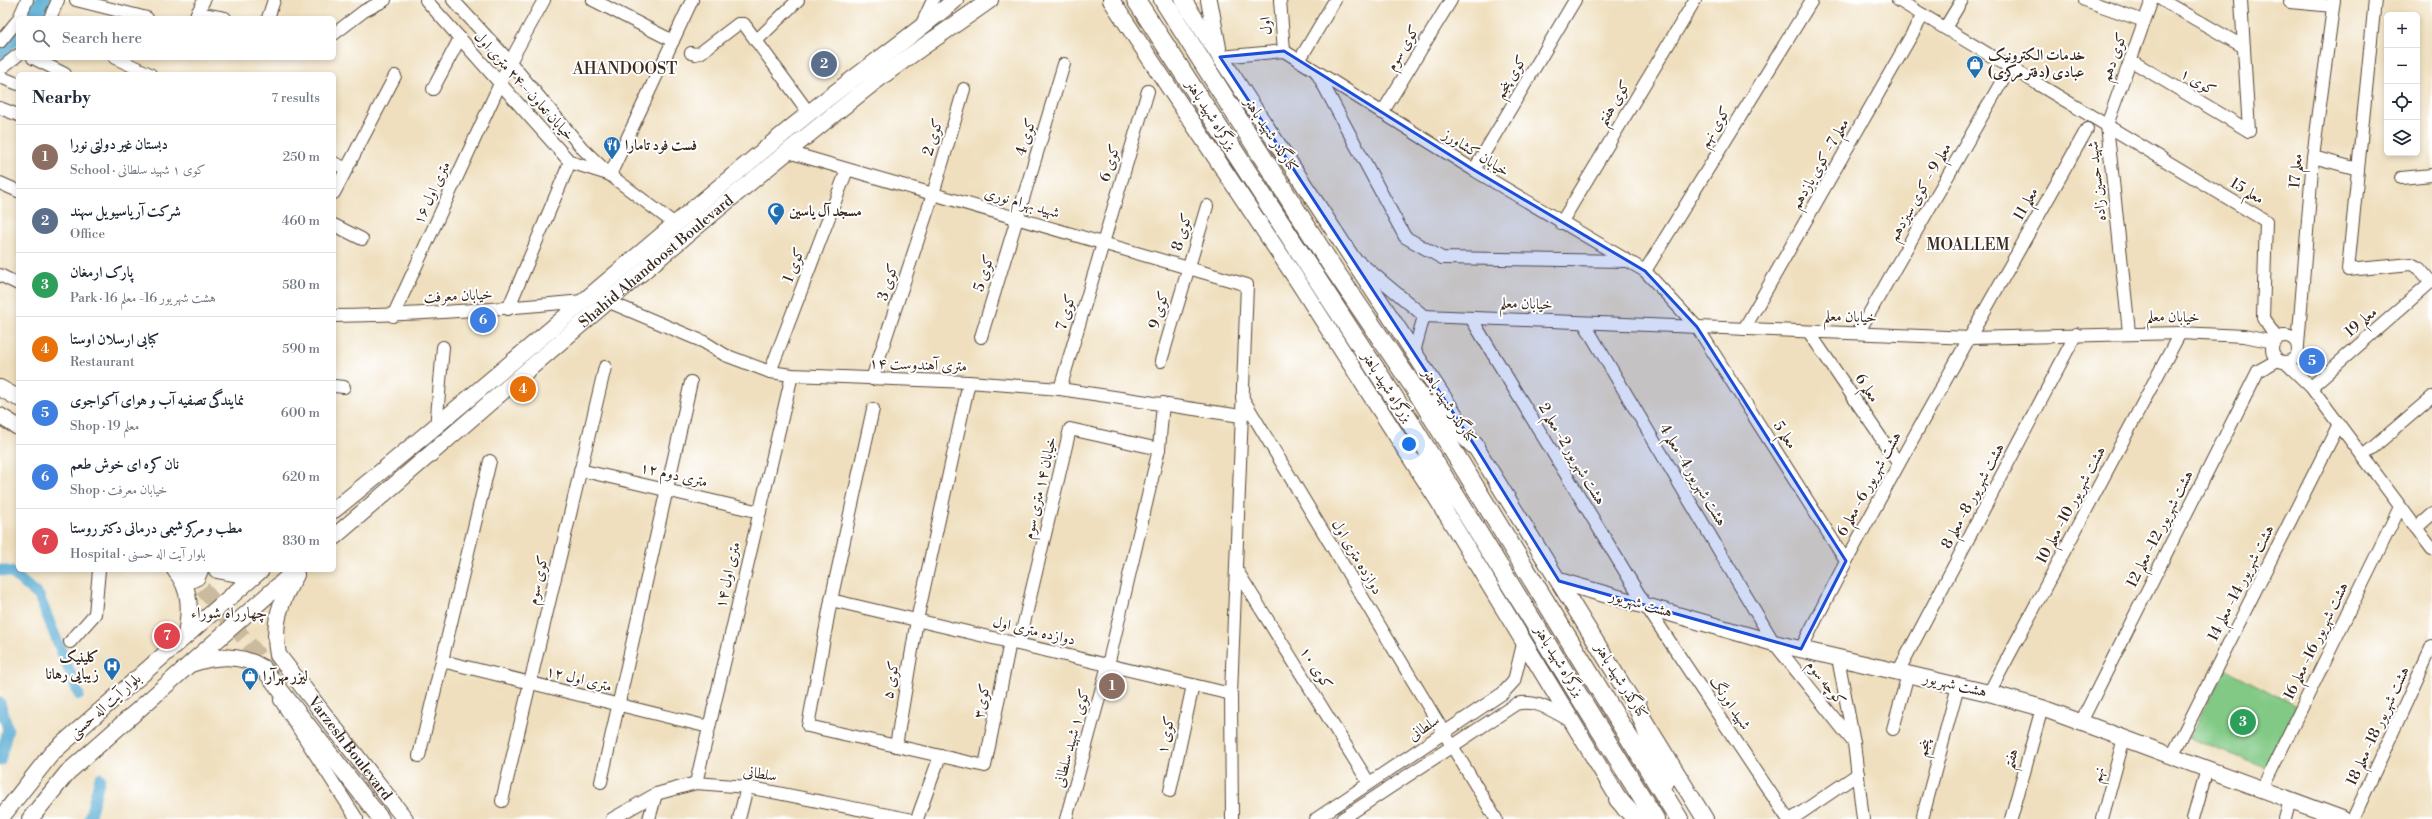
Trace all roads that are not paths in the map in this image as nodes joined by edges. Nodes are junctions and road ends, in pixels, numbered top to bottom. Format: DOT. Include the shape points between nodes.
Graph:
graph roads {
  1 [pos="27,0"];
  2 [pos="58,0"];
  3 [pos="76,0"];
  4 [pos="204,0"];
  5 [pos="274,0"];
  6 [pos="386,0"];
  7 [pos="426,0"];
  8 [pos="453,0"];
  9 [pos="544,0"];
  10 [pos="593,0"];
  11 [pos="692,0"];
  12 [pos="798,0"];
  13 [pos="933,0"];
  14 [pos="955,0"];
  15 [pos="990,0"];
  16 [pos="1136,0"];
  17 [pos="1163,0"];
  18 [pos="1183,0"];
  19 [pos="1209,0"];
  20 [pos="1280,0"];
  21 [pos="1335,0"];
  22 [pos="1451,0"];
  23 [pos="1576,0"];
  24 [pos="1695,0"];
  25 [pos="1812,0"];
  26 [pos="1898,0"];
  27 [pos="1962,0"];
  28 [pos="2152,0"];
  29 [pos="2162,0"];
  30 [pos="2240,0"];
  31 [pos="2375,0"];
  32 [pos="1112,1"];
  33 [pos="2092,1"];
  34 [pos="2290,2"];
  35 [pos="2334,3"];
  36 [pos="1924,15"];
  37 [pos="20,16"];
  38 [pos="51,16"];
  39 [pos="139,16"];
  40 [pos="196,16"];
  41 [pos="269,16"];
  42 [pos="2144,21"];
  43 [pos="16,23"];
  44 [pos="921,28"];
  45 [pos="1945,28"];
  46 [pos="336,32"];
  47 [pos="460,38"];
  48 [pos="673,41"];
  49 [pos="0,42"];
  50 [pos="756,42"];
  51 [pos="2244,48"];
  52 [pos="1284,51"];
  53 [pos="691,52"];
  54 [pos="16,57"];
  55 [pos="1220,57"];
  56 [pos="37,60"];
  57 [pos="119,60"];
  58 [pos="2130,60"];
  59 [pos="1299,61"];
  60 [pos="510,62"];
  61 [pos="1064,64"];
  62 [pos="2010,67"];
  63 [pos="0,69"];
  64 [pos="864,70"];
  65 [pos="61,72"];
  66 [pos="146,72"];
  67 [pos="1316,72"];
  68 [pos="395,76"];
  69 [pos="0,77"];
  70 [pos="16,83"];
  71 [pos="501,83"];
  72 [pos="874,83"];
  73 [pos="433,89"];
  74 [pos="964,89"];
  75 [pos="1148,91"];
  76 [pos="0,108"];
  77 [pos="809,113"];
  78 [pos="1382,113"];
  79 [pos="16,114"];
  80 [pos="2106,124"];
  81 [pos="2087,128"];
  82 [pos="788,152"];
  83 [pos="2313,157"];
  84 [pos="570,162"];
  85 [pos="336,163"];
  86 [pos="347,169"];
  87 [pos="2358,169"];
  88 [pos="847,170"];
  89 [pos="1474,170"];
  90 [pos="610,175"];
  91 [pos="2432,175"];
  92 [pos="2401,178"];
  93 [pos="0,183"];
  94 [pos="336,189"];
  95 [pos="16,190"];
  96 [pos="933,194"];
  97 [pos="1207,206"];
  98 [pos="1018,219"];
  99 [pos="1561,223"];
  100 [pos="675,224"];
  101 [pos="336,225"];
  102 [pos="362,239"];
  103 [pos="1103,243"];
  104 [pos="1349,253"];
  105 [pos="1628,261"];
  106 [pos="1188,268"];
  107 [pos="1645,271"];
  108 [pos="0,275"];
  109 [pos="2431,281"];
  110 [pos="16,283"];
  111 [pos="583,300"];
  112 [pos="607,301"];
  113 [pos="508,308"];
  114 [pos="336,316"];
  115 [pos="393,316"];
  116 [pos="1424,316"];
  117 [pos="1471,318"];
  118 [pos="1584,323"];
  119 [pos="1697,327"];
  120 [pos="1744,329"];
  121 [pos="1809,332"];
  122 [pos="2129,332"];
  123 [pos="1858,333"];
  124 [pos="2180,333"];
  125 [pos="2076,334"];
  126 [pos="2244,336"];
  127 [pos="981,337"];
  128 [pos="1971,338"];
  129 [pos="2275,340"];
  130 [pos="443,347"];
  131 [pos="2298,350"];
  132 [pos="1414,352"];
  133 [pos="2279,359"];
  134 [pos="1161,361"];
  135 [pos="605,366"];
  136 [pos="770,372"];
  137 [pos="792,375"];
  138 [pos="872,379"];
  139 [pos="691,382"];
  140 [pos="969,382"];
  141 [pos="2309,384"];
  142 [pos="0,388"];
  143 [pos="1060,389"];
  144 [pos="1415,389"];
  145 [pos="16,397"];
  146 [pos="1242,397"];
  147 [pos="2432,397"];
  148 [pos="1163,403"];
  149 [pos="873,409"];
  150 [pos="0,416"];
  151 [pos="1241,416"];
  152 [pos="1410,422"];
  153 [pos="2339,424"];
  154 [pos="16,426"];
  155 [pos="436,428"];
  156 [pos="1475,446"];
  157 [pos="1159,449"];
  158 [pos="2363,456"];
  159 [pos="490,461"];
  160 [pos="1898,463"];
  161 [pos="580,470"];
  162 [pos="667,490"];
  163 [pos="2400,506"];
  164 [pos="336,508"];
  165 [pos="1444,510"];
  166 [pos="760,512"];
  167 [pos="2432,514"];
  168 [pos="2416,528"];
  169 [pos="336,535"];
  170 [pos="2432,549"];
  171 [pos="1846,561"];
  172 [pos="1236,569"];
  173 [pos="99,572"];
  174 [pos="199,572"];
  175 [pos="228,572"];
  176 [pos="246,572"];
  177 [pos="259,572"];
  178 [pos="294,572"];
  179 [pos="299,572"];
  180 [pos="178,574"];
  181 [pos="1559,581"];
  182 [pos="238,590"];
  183 [pos="831,600"];
  184 [pos="1646,606"];
  185 [pos="253,607"];
  186 [pos="205,618"];
  187 [pos="918,620"];
  188 [pos="186,635"];
  189 [pos="220,636"];
  190 [pos="70,642"];
  191 [pos="1014,643"];
  192 [pos="1774,643"];
  193 [pos="1523,644"];
  194 [pos="2432,646"];
  195 [pos="1801,649"];
  196 [pos="278,655"];
  197 [pos="1838,658"];
  198 [pos="442,661"];
  199 [pos="1108,665"];
  200 [pos="184,667"];
  201 [pos="263,668"];
  202 [pos="1903,673"];
  203 [pos="530,683"];
  204 [pos="1193,685"];
  205 [pos="278,686"];
  206 [pos="1958,686"];
  207 [pos="1989,693"];
  208 [pos="1231,694"];
  209 [pos="618,705"];
  210 [pos="1637,705"];
  211 [pos="2042,708"];
  212 [pos="1571,721"];
  213 [pos="2081,722"];
  214 [pos="709,727"];
  215 [pos="1892,729"];
  216 [pos="1445,733"];
  217 [pos="2124,738"];
  218 [pos="1854,743"];
  219 [pos="896,746"];
  220 [pos="1454,747"];
  221 [pos="419,756"];
  222 [pos="940,756"];
  223 [pos="2172,756"];
  224 [pos="2207,769"];
  225 [pos="1858,774"];
  226 [pos="601,782"];
  227 [pos="696,783"];
  228 [pos="1369,783"];
  229 [pos="747,787"];
  230 [pos="2262,789"];
  231 [pos="1170,791"];
  232 [pos="656,794"];
  233 [pos="1618,799"];
  234 [pos="2290,800"];
  235 [pos="502,801"];
  236 [pos="1230,817"];
  237 [pos="0,819"];
  238 [pos="30,819"];
  239 [pos="357,819"];
  240 [pos="381,819"];
  241 [pos="405,819"];
  242 [pos="612,819"];
  243 [pos="649,819"];
  244 [pos="739,819"];
  245 [pos="908,819"];
  246 [pos="917,819"];
  247 [pos="1066,819"];
  248 [pos="1316,819"];
  249 [pos="1342,819"];
  250 [pos="1496,819"];
  251 [pos="1631,819"];
  252 [pos="1636,819"];
  253 [pos="1656,819"];
  254 [pos="1680,819"];
  255 [pos="1705,819"];
  256 [pos="1788,819"];
  257 [pos="1792,819"];
  258 [pos="1863,819"];
  259 [pos="1922,819"];
  260 [pos="2011,819"];
  261 [pos="2102,819"];
  262 [pos="2193,819"];
  263 [pos="2285,819"];
  264 [pos="2342,819"];
  265 [pos="2353,819"];
  1 -- 37 [label="street"];
  2 -- 38 [label="street"];
  3 -- 39 [label="street"];
  4 -- 40 [label="street"];
  5 -- 41 [label="street"];
  6 -- 46 [label="street" via="364,11"];
  7 -- 47 [label="street, خیابان تعاون - ۲۴ متری اول"];
  8 -- 60 [label="street, خیابان تعاون - ۲۴ متری اول"];
  9 -- 60 [label="street, ۱۶ متری اول"];
  10 -- 48 [label="street"];
  11 -- 48 [label="street"];
  12 -- 50 [label="street"];
  13 -- 44 [label="street"];
  14 -- 44 [label="main road, Shahid Ahandoost Boulevard"];
  15 -- 72 [label="main road, Shahid Ahandoost Boulevard"];
  16 -- 152 [label="highway, بزرگراه شهید باهنر"];
  17 -- 144 [label="highway, بزرگراه شهید باهنر" via="1331,265"];
  18 -- 55 [label="main road, کنارگذر شهید باهنر"];
  19 -- 55 [label="main road"];
  20 -- 52 [label="street, اول"];
  21 -- 59 [label="street"];
  22 -- 78 [label="street, کوی سوم"];
  23 -- 89 [label="street, کوی پنجم"];
  24 -- 99 [label="street, کوی هفتم"];
  25 -- 107 [label="street, کوی نهم"];
  26 -- 36 [label="street, شهید حسین زاده"];
  27 -- 45 [label="street"];
  28 -- 42 [label="street, کوی دهم"];
  29 -- 51 [label="street"];
  30 -- 51 [label="street"];
  31 -- 87 [label="street"];
  32 -- 165 [label="main road" via="1297,280"];
  33 -- 42 [label="street"];
  34 -- 35 [label="street"];
  35 -- 83 [label="street, معلم 17"];
  36 -- 45 [label="street, شهید حسین زاده"];
  36 -- 120 [label="street, معلم 7- کوی یازدهم"];
  42 -- 58 [label="street, کوی دهم"];
  43 -- 49 [label="street"];
  44 -- 64 [label="main road, Shahid Ahandoost Boulevard"];
  45 -- 62 [label="street, شهید حسین زاده"];
  47 -- 71 [label="street, خیابان تعاون - ۲۴ متری اول"];
  47 -- 73 [label="street"];
  48 -- 90 [label="street"];
  50 -- 53 [label="street" via="744,24 738,24 700,53"];
  50 -- 77 [label="street"];
  51 -- 58 [label="street, کوی ۱" via="2249,131"];
  52 -- 55 [label="street"];
  52 -- 59 [label="street, خیابان کشاورز"];
  54 -- 63 [label="street"];
  55 -- 104 [label="main road, کنارگذر شهید باهنر"];
  56 -- 65 [label="street"];
  57 -- 66 [label="street"];
  58 -- 80 [label="street, کوی دهم"];
  59 -- 67 [label="street, خیابان کشاورز"];
  60 -- 71 [label="street, ۱۶ متری اول"];
  60 -- 90 [label="street, خیابان تعاون - ۲۴ متری اول" via="582,148"];
  61 -- 98 [label="street, کوی 4"];
  62 -- 80 [label="street, شهید حسین زاده"];
  62 -- 123 [label="street, معلم 9 - کوی سیزدهم"];
  64 -- 72 [label="main road"];
  64 -- 77 [label="main road, Shahid Ahandoost Boulevard"];
  67 -- 78 [label="street, خیابان کشاورز"];
  67 -- 105 [label="street" via="1405,237 1442,258"];
  68 -- 86 [label="street"];
  69 -- 70 [label="street"];
  71 -- 84 [label="street, خیابان تعاون - ۲۴ متری اول"];
  71 -- 115 [label="street, ۱۶ متری اول"];
  72 -- 82 [label="main road, Shahid Ahandoost Boulevard"];
  74 -- 96 [label="street, کوی 2"];
  75 -- 103 [label="street, کوی 6"];
  76 -- 79 [label="street"];
  77 -- 100 [label="main road, Shahid Ahandoost Boulevard"];
  78 -- 89 [label="street, خیابان کشاورز"];
  80 -- 122 [label="street, شهید حسین زاده"];
  80 -- 129 [label="street, معلم 15" via="2266,221 2263,318"];
  81 -- 128 [label="street, معلم 11"];
  82 -- 88 [label="street, شهید بهرام نوری"];
  82 -- 112 [label="main road, Shahid Ahandoost Boulevard"];
  83 -- 87 [label="street"];
  83 -- 131 [label="street, معلم 17"];
  84 -- 90 [label="street, خیابان تعاون - ۲۴ متری اول"];
  84 -- 113 [label="street"];
  85 -- 86 [label="street"];
  86 -- 94 [label="street"];
  87 -- 109 [label="street" via="2348,270 2411,264 2419,268"];
  88 -- 96 [label="street, شهید بهرام نوری"];
  88 -- 136 [label="street, کوی 1"];
  89 -- 99 [label="street, خیابان کشاورز"];
  90 -- 100 [label="street, خیابان تعاون - ۲۴ متری اول"];
  91 -- 92 [label="street"];
  93 -- 95 [label="street"];
  96 -- 98 [label="street, شهید بهرام نوری"];
  96 -- 138 [label="street, کوی 3"];
  97 -- 106 [label="street, کوی 8"];
  98 -- 103 [label="street, شهید بهرام نوری"];
  98 -- 127 [label="street, کوی 5"];
  99 -- 105 [label="street, خیابان کشاورز"];
  100 -- 111 [label="main road, Shahid Ahandoost Boulevard"];
  101 -- 102 [label="street"];
  103 -- 106 [label="street, شهید بهرام نوری"];
  103 -- 143 [label="street, کوی 7"];
  104 -- 116 [label="street"];
  104 -- 132 [label="main road, کنارگذر شهید باهنر"];
  105 -- 107 [label="street, خیابان کشاورز"];
  106 -- 134 [label="street, کوی 9"];
  106 -- 146 [label="street, شهید بهرام نوری" via="1247,285"];
  107 -- 119 [label="street, خیابان کشاورز"];
  108 -- 110 [label="street"];
  109 -- 141 [label="street, معلم 19"];
  111 -- 113 [label="street, خیابان معرفت"];
  111 -- 155 [label="main road, Shahid Ahandoost Boulevard"];
  112 -- 136 [label="street, ۱۴ متری آهندوست" via="704,342 725,355"];
  112 -- 169 [label="main road, Shahid Ahandoost Boulevard"];
  113 -- 115 [label="street, خیابان معرفت"];
  114 -- 115 [label="street, خیابان معرفت"];
  116 -- 117 [label="street, خیابان معلم"];
  116 -- 132 [label="street"];
  117 -- 118 [label="street, خیابان معلم"];
  117 -- 184 [label="street, هشت شهریور 2- معلم 2"];
  118 -- 119 [label="street, خیابان معلم"];
  118 -- 192 [label="street, هشت شهریور 4- معلم 4"];
  119 -- 120 [label="street, خیابان معلم"];
  119 -- 171 [label="street, معلم 5"];
  120 -- 121 [label="street, خیابان معلم"];
  121 -- 123 [label="street, خیابان معلم"];
  121 -- 160 [label="street, معلم 6"];
  122 -- 124 [label="street, خیابان معلم"];
  122 -- 125 [label="street, خیابان معلم"];
  123 -- 128 [label="street, خیابان معلم"];
  124 -- 126 [label="street, خیابان معلم"];
  124 -- 207 [label="street, هشت شهریور 10- معلم 10"];
  125 -- 128 [label="street, خیابان معلم"];
  125 -- 202 [label="street, هشت شهریور 8- معلم 8"];
  126 -- 129 [label="street, خیابان معلم"];
  126 -- 133 [label="street"];
  128 -- 160 [label="street, هشت شهریور 6- معلم 6"];
  129 -- 131 [label="street, خیابان معلم" via="2289,336"];
  129 -- 133 [label="street"];
  130 -- 155 [label="street"];
  131 -- 133 [label="street, هشت شهریور 12- معلم 12" via="2292,360"];
  131 -- 141 [label="street"];
  132 -- 156 [label="main road, کنارگذر شهید باهنر"];
  133 -- 141 [label="street"];
  133 -- 213 [label="street, هشت شهریور 12- معلم 12" via="2258,371"];
  135 -- 161 [label="street, کوی سوم"];
  136 -- 137 [label="street, ۱۴ متری آهندوست"];
  137 -- 138 [label="street, ۱۴ متری آهندوست"];
  137 -- 166 [label="street, ۱۴ متری اول"];
  138 -- 140 [label="street, ۱۴ متری آهندوست"];
  139 -- 162 [label="street"];
  140 -- 143 [label="street, ۱۴ متری آهندوست"];
  140 -- 187 [label="street, کوی ۵"];
  141 -- 153 [label="street"];
  142 -- 145 [label="main road"];
  143 -- 148 [label="street, ۱۴ متری آهندوست"];
  144 -- 156 [label="highway"];
  144 -- 254 [label="highway, بزرگراه شهید باهنر"];
  146 -- 151 [label="street"];
  146 -- 216 [label="street, دوازده متری اول"];
  147 -- 158 [label="street"];
  148 -- 151 [label="street, ۱۴ متری آهندوست"];
  148 -- 157 [label="street, کوی ۱ شهید سلطانی"];
  149 -- 183 [label="street"];
  150 -- 154 [label="main road"];
  151 -- 172 [label="street"];
  152 -- 165 [label="highway"];
  152 -- 253 [label="highway, بزرگراه شهید باهنر"];
  153 -- 158 [label="street"];
  153 -- 223 [label="street, هشت شهریور 14- معلم 14"];
  155 -- 164 [label="main road, Shahid Ahandoost Boulevard"];
  156 -- 181 [label="main road, کنارگذر شهید باهنر"];
  157 -- 191 [label="street, خیابان ۱۴ متری سوم" via="1070,429"];
  157 -- 199 [label="street, کوی ۱ شهید سلطانی"];
  158 -- 163 [label="street"];
  159 -- 198 [label="street"];
  160 -- 171 [label="street, هشت شهریور 6- معلم 6"];
  161 -- 162 [label="street, ۱۲ متری دوم"];
  161 -- 203 [label="street, کوی سوم"];
  162 -- 166 [label="street, ۱۲ متری دوم"];
  162 -- 209 [label="street"];
  163 -- 168 [label="street"];
  163 -- 230 [label="street, هشت شهریور 16- معلم 16"];
  165 -- 193 [label="main road"];
  166 -- 214 [label="street, ۱۴ متری اول"];
  167 -- 168 [label="street"];
  168 -- 170 [label="street"];
  171 -- 195 [label="street, هشت شهریور 6- معلم 6"];
  172 -- 208 [label="street"];
  172 -- 228 [label="street, کوی ۱۰"];
  173 -- 190 [label="street" via="95,614"];
  174 -- 180 [label="main road" via="192,580"];
  175 -- 176 [label="main road"];
  177 -- 182 [label="main road"];
  178 -- 185 [label="main road"];
  179 -- 196 [label="main road" via="278,611 275,640"];
  180 -- 188 [label="main road" via="187,589 190,604"];
  181 -- 184 [label="main road, هشت شهریور"];
  181 -- 210 [label="main road, کنارگذر شهید باهنر"];
  182 -- 185 [label="main road"];
  182 -- 186 [label="main road, بلوار آیت اله حسنی"];
  183 -- 187 [label="street, دوازده متری اول"];
  183 -- 219 [label="street" via="808,726"];
  184 -- 192 [label="main road, هشت شهریور"];
  184 -- 256 [label="street, شهید اورنگ"];
  185 -- 189 [label="main road, بلوار آیت اله حسنی"];
  186 -- 188 [label="main road, بلوار آیت اله حسنی"];
  186 -- 189 [label="main road"];
  187 -- 191 [label="street, دوازده متری اول"];
  187 -- 219 [label="street, کوی ۵"];
  188 -- 237 [label="main road, بلوار آیت اله حسنی" via="52,753"];
  189 -- 200 [label="main road, بلوار آیت اله حسنی"];
  191 -- 199 [label="street, دوازده متری اول"];
  191 -- 222 [label="street, کوی۳" via="985,766"];
  192 -- 195 [label="main road, هشت شهریور"];
  192 -- 218 [label="street, کوچه سوم"];
  193 -- 212 [label="main road"];
  193 -- 216 [label="street, سلطانی" via="1514,681 1504,693"];
  194 -- 265 [label="street, هشت شهریور 18- معلم 18"];
  195 -- 197 [label="main road, هشت شهریور"];
  196 -- 201 [label="main road" via="273,652 264,654"];
  196 -- 241 [label="main road, Varzesh Boulevard"];
  197 -- 202 [label="main road, هشت شهریور"];
  197 -- 218 [label="street"];
  198 -- 203 [label="street, ۱۲ متری اول"];
  198 -- 221 [label="street"];
  199 -- 204 [label="street, دوازده متری اول"];
  199 -- 247 [label="street, کوی ۱ شهید سلطانی"];
  200 -- 201 [label="main road, Varzesh Boulevard" via="204,660 234,657 250,660"];
  200 -- 238 [label="main road, بلوار آیت اله حسنی" via="68,773"];
  201 -- 205 [label="main road, Varzesh Boulevard"];
  202 -- 206 [label="main road, هشت شهریور"];
  202 -- 215 [label="street, هشت شهریور 8- معلم 8"];
  203 -- 209 [label="street, ۱۲ متری اول"];
  203 -- 235 [label="street, کوی سوم"];
  204 -- 208 [label="street, دوازده متری اول"];
  204 -- 231 [label="street, کوی ۱"];
  205 -- 239 [label="street" via="277,696"];
  205 -- 240 [label="main road, Varzesh Boulevard"];
  206 -- 207 [label="main road, هشت شهریور"];
  206 -- 259 [label="street, پنجم"];
  207 -- 211 [label="main road, هشت شهریور"];
  208 -- 236 [label="street"];
  209 -- 214 [label="street, ۱۲ متری اول"];
  209 -- 226 [label="street"];
  210 -- 254 [label="highway"];
  210 -- 255 [label="main road, کنارگذر شهید باهنر"];
  211 -- 213 [label="main road, هشت شهریور"];
  211 -- 260 [label="street, هفتم"];
  212 -- 220 [label="street" via="1528,702 1516,704"];
  212 -- 233 [label="main road"];
  213 -- 217 [label="main road, هشت شهریور"];
  214 -- 227 [label="street, ۱۴ متری اول"];
  216 -- 220 [label="street, دوازده متری اول"];
  216 -- 228 [label="street, سلطانی"];
  217 -- 223 [label="main road, هشت شهریور"];
  217 -- 261 [label="street, نهم"];
  218 -- 225 [label="street"];
  219 -- 222 [label="street"];
  220 -- 249 [label="street"];
  220 -- 250 [label="street, دوازده متری اول"];
  222 -- 246 [label="street"];
  223 -- 224 [label="main road, هشت شهریور"];
  224 -- 230 [label="main road, هشت شهریور"];
  224 -- 262 [label="street"];
  225 -- 257 [label="street"];
  225 -- 258 [label="street"];
  227 -- 229 [label="street, سلطانی"];
  227 -- 232 [label="street, سلطانی"];
  228 -- 248 [label="street, سلطانی"];
  229 -- 244 [label="street"];
  229 -- 245 [label="street, سلطانی"];
  230 -- 234 [label="main road, هشت شهریور"];
  232 -- 242 [label="street, سلطانی"];
  232 -- 243 [label="street"];
  233 -- 251 [label="main road"];
  233 -- 252 [label="highway"];
  234 -- 263 [label="street"];
  234 -- 264 [label="main road, هشت شهریور"];
}
